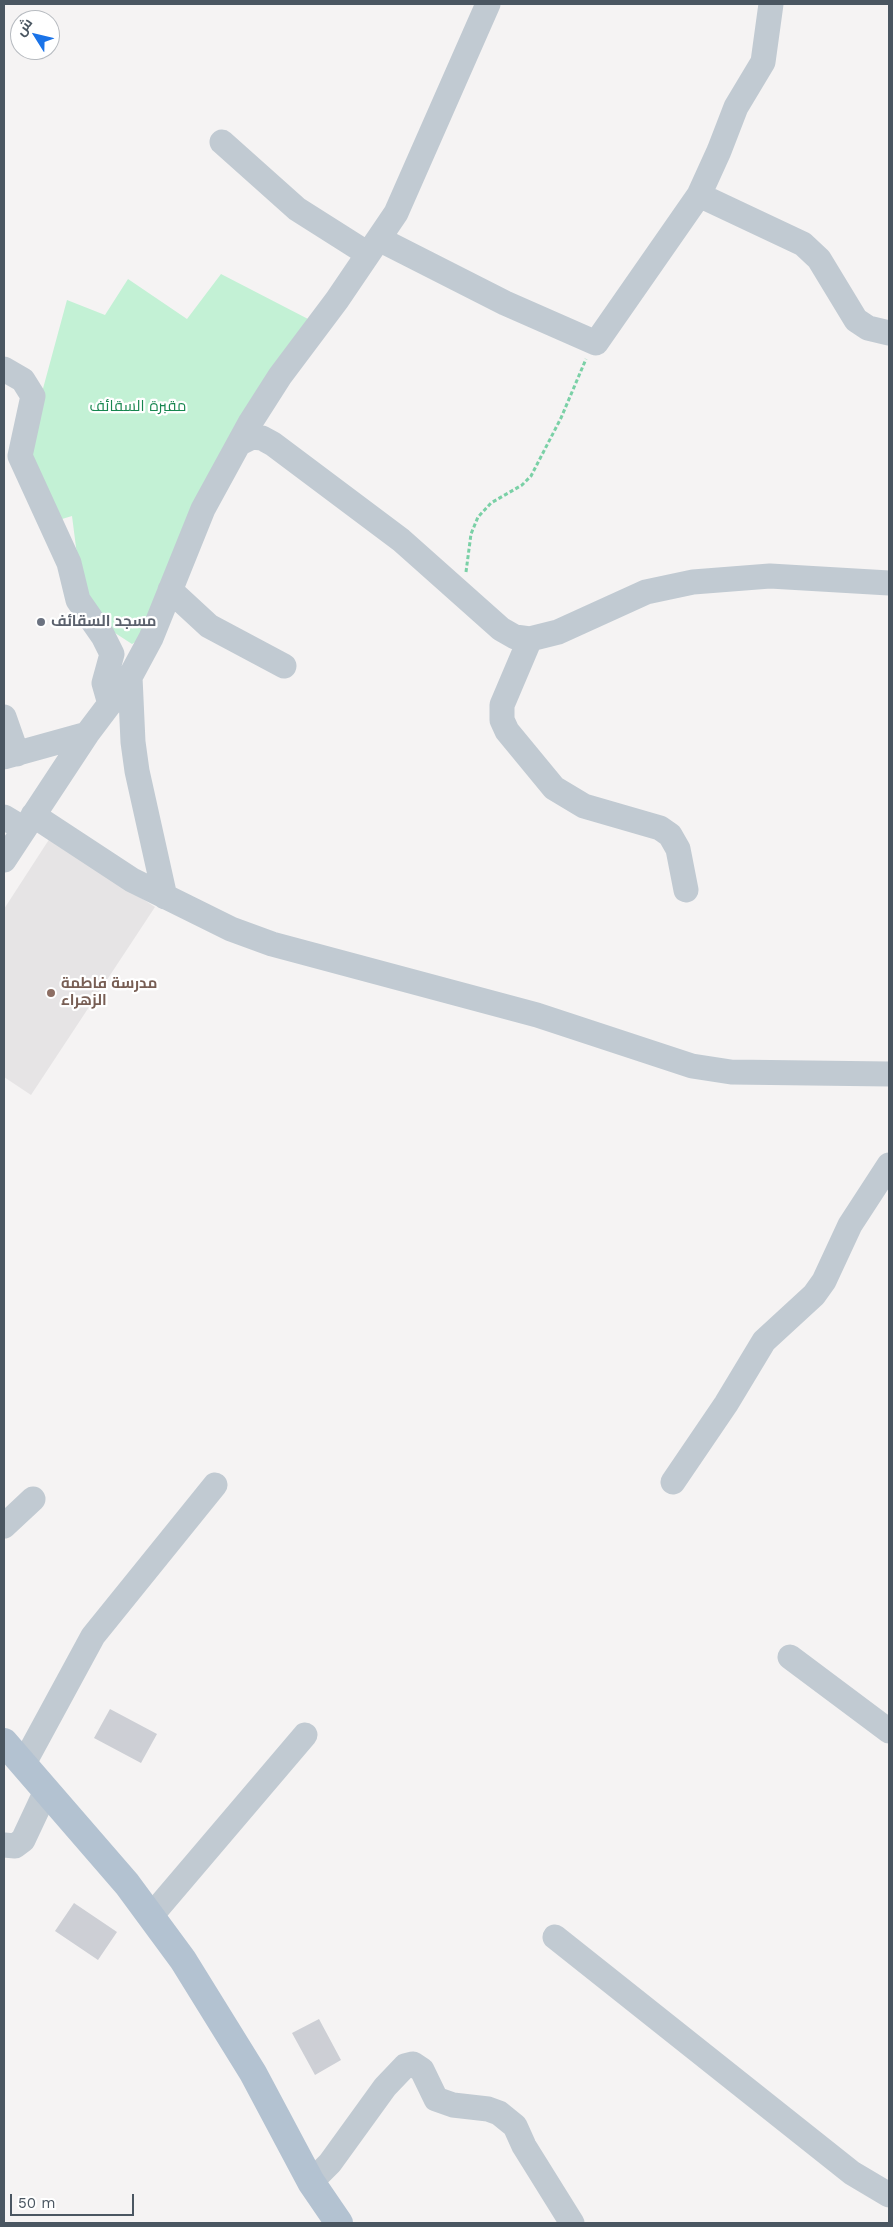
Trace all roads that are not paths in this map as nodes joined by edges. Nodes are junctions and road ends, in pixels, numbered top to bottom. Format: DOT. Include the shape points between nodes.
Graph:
graph roads {
  1 [pos="488,4"];
  2 [pos="771,4"];
  3 [pos="222,142"];
  4 [pos="699,195"];
  5 [pos="374,246"];
  6 [pos="889,333"];
  7 [pos="4,370"];
  8 [pos="240,443"];
  9 [pos="889,583"];
  10 [pos="170,590"];
  11 [pos="530,640"];
  12 [pos="284,666"];
  13 [pos="130,678"];
  14 [pos="110,704"];
  15 [pos="4,716"];
  16 [pos="88,734"];
  17 [pos="10,756"];
  18 [pos="20,820"];
  19 [pos="4,860"];
  20 [pos="686,890"];
  21 [pos="165,897"];
  22 [pos="889,1074"];
  23 [pos="889,1165"];
  24 [pos="673,1482"];
  25 [pos="215,1485"];
  26 [pos="33,1498"];
  27 [pos="4,1526"];
  28 [pos="790,1657"];
  29 [pos="889,1731"];
  30 [pos="305,1735"];
  31 [pos="4,1742"];
  32 [pos="23,1765"];
  33 [pos="46,1791"];
  34 [pos="4,1845"];
  35 [pos="152,1916"];
  36 [pos="555,1937"];
  37 [pos="311,2182"];
  38 [pos="889,2195"];
  39 [pos="339,2223"];
  40 [pos="572,2223"];
  1 -- 5 [label="street" via="406,192"];
  2 -- 4 [label="street" via="763,62 736,107"];
  3 -- 5 [label="street" via="297,209"];
  4 -- 5 [label="street" via="596,342"];
  4 -- 6 [label="street" via="803,244 819,259 856,320 868,328"];
  5 -- 8 [label="street" via="275,383"];
  7 -- 14 [label="street" via="23,380 33,396 20,456 69,563 78,600 112,654 104,683"];
  8 -- 10 [label="street" via="203,509"];
  8 -- 11 [label="street" via="252,437 273,444 401,540 501,628 515,637"];
  9 -- 11 [label="street" via="770,576 693,582 646,592 558,632"];
  10 -- 12 [label="street" via="209,626"];
  10 -- 13 [label="street" via="151,638"];
  11 -- 20 [label="street" via="502,705 502,720 508,731 554,788 584,806 660,828 670,835 678,849"];
  13 -- 14 [label="street"];
  13 -- 21 [label="street" via="138,780"];
  14 -- 16 [label="street"];
  15 -- 17 [label="street"];
  16 -- 17 [label="street"];
  16 -- 18 [label="street"];
  18 -- 19 [label="street"];
  18 -- 21 [label="street"];
  21 -- 22 [label="street" via="231,929 272,944 537,1015 692,1066 731,1072"];
  23 -- 24 [label="street" via="850,1225 824,1281 808,1301 764,1341"];
  25 -- 32 [label="street" via="93,1636"];
  26 -- 27 [label="street"];
  28 -- 29 [label="street"];
  30 -- 35 [label="street"];
  31 -- 32 [label="main road"];
  32 -- 33 [label="main road"];
  33 -- 34 [label="street" via="23,1840 15,1846"];
  33 -- 35 [label="main road"];
  35 -- 37 [label="main road" via="221,2019"];
  36 -- 38 [label="street" via="852,2173"];
  37 -- 39 [label="main road"];
  37 -- 40 [label="street" via="330,2163 385,2087 405,2066 413,2064 422,2070 436,2099 493,2111 515,2126"];
}
